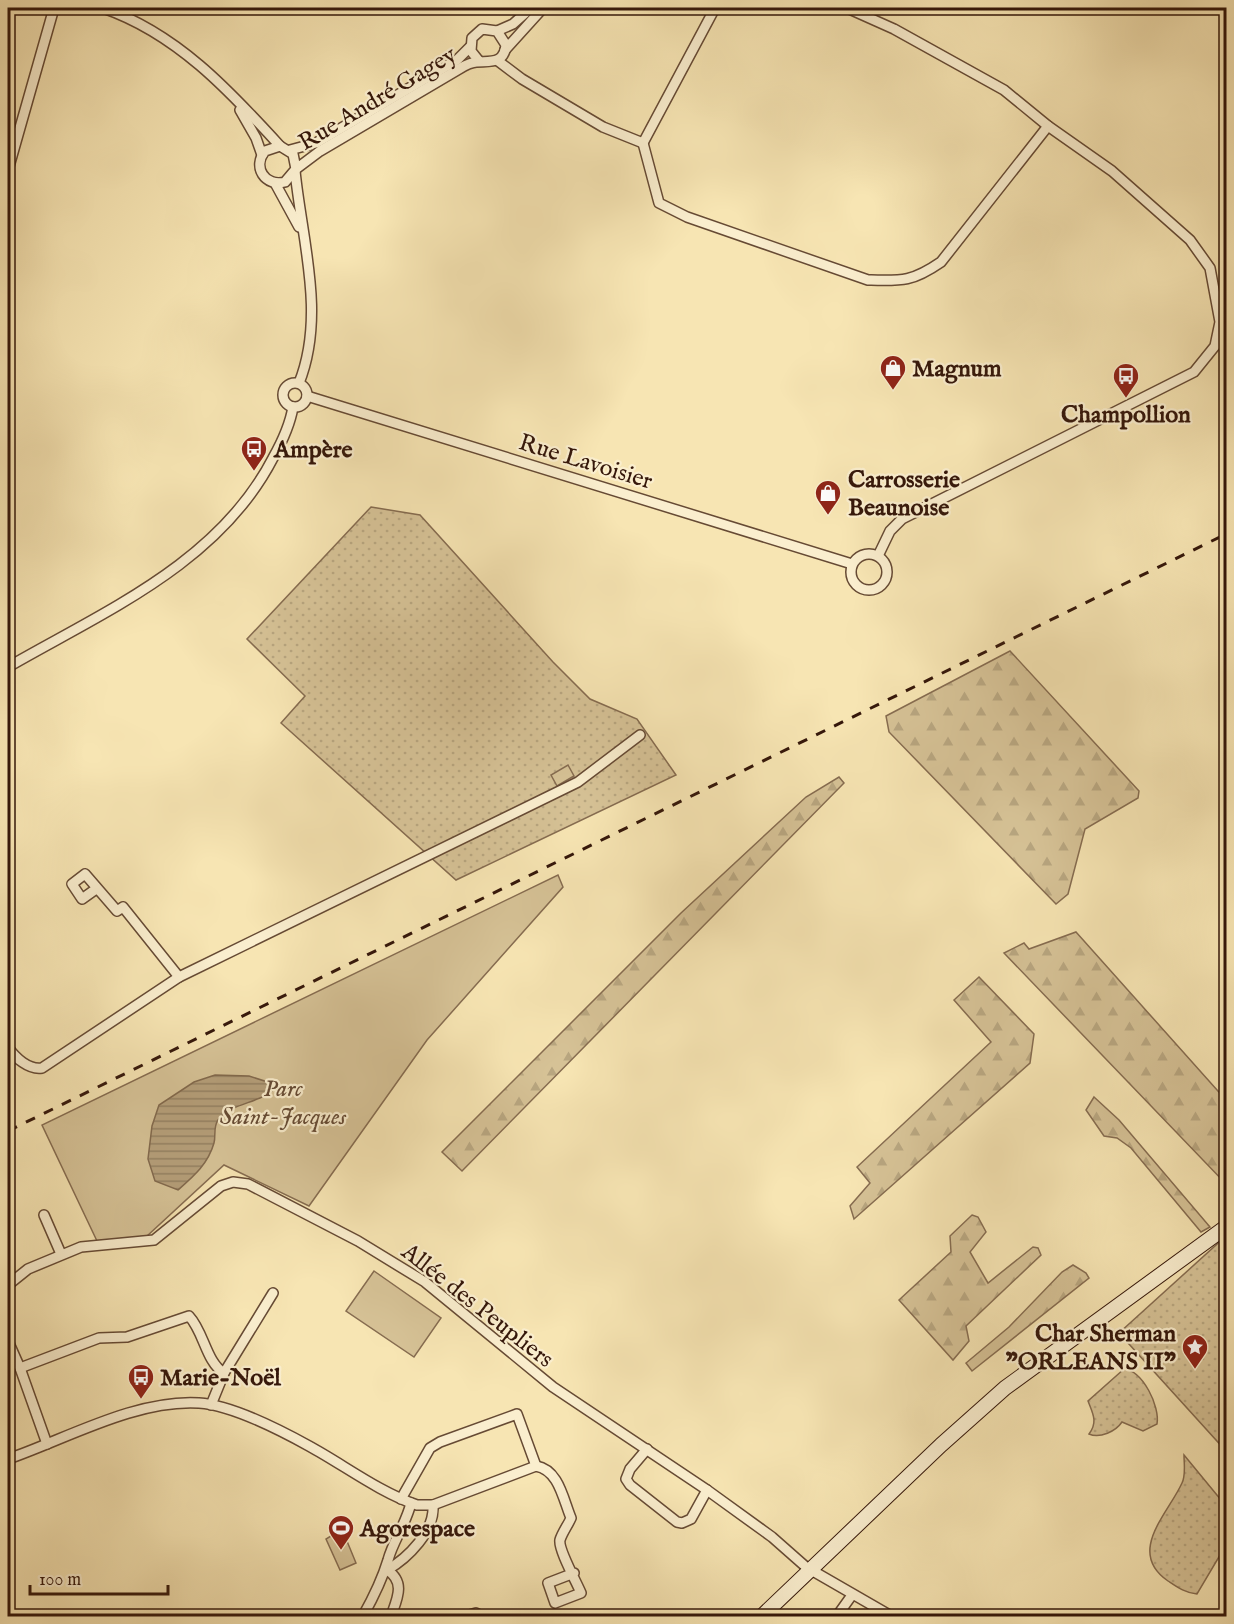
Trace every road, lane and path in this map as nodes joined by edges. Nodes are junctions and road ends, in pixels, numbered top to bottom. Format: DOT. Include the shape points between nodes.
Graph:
graph roads {
  1 [pos="54,8"];
  2 [pos="59,8"];
  3 [pos="103,8"];
  4 [pos="531,8"];
  5 [pos="543,8"];
  6 [pos="715,8"];
  7 [pos="846,8"];
  8 [pos="497,31"];
  9 [pos="470,47"];
  10 [pos="505,50"];
  11 [pos="479,61"];
  12 [pos="498,61"];
  13 [pos="235,100"];
  14 [pos="1048,126"];
  15 [pos="643,143"];
  16 [pos="280,146"];
  17 [pos="290,150"];
  18 [pos="262,155"];
  19 [pos="8,170"];
  20 [pos="295,170"];
  21 [pos="275,183"];
  22 [pos="303,234"];
  23 [pos="299,383"];
  24 [pos="307,396"];
  25 [pos="293,407"];
  26 [pos="879,556"];
  27 [pos="852,564"];
  28 [pos="8,667"];
  29 [pos="640,735"];
  30 [pos="96,889"];
  31 [pos="178,977"];
  32 [pos="8,1047"];
  33 [pos="44,1215"];
  34 [pos="1227,1227"];
  35 [pos="61,1254"];
  36 [pos="8,1285"];
  37 [pos="273,1293"];
  38 [pos="8,1341"];
  39 [pos="10,1355"];
  40 [pos="20,1368"];
  41 [pos="224,1373"];
  42 [pos="211,1405"];
  43 [pos="46,1444"];
  44 [pos="647,1449"];
  45 [pos="8,1459"];
  46 [pos="536,1466"];
  47 [pos="707,1490"];
  48 [pos="401,1499"];
  49 [pos="411,1503"];
  50 [pos="433,1504"];
  51 [pos="387,1570"];
  52 [pos="812,1570"];
  53 [pos="574,1573"];
  54 [pos="852,1595"];
  55 [pos="363,1617"];
  56 [pos="391,1617"];
  57 [pos="466,1617"];
  58 [pos="482,1617"];
  59 [pos="762,1617"];
  60 [pos="837,1617"];
  61 [pos="891,1617"];
  1 -- 2 [label="street"];
  1 -- 19 [label="street"];
  3 -- 13 [label="street" via="177,46"];
  4 -- 8 [label="street" via="513,24"];
  5 -- 10 [label="street"];
  6 -- 15 [label="street"];
  7 -- 14 [label="street" via="894,29 1004,90"];
  8 -- 9 [label="street" via="488,28 478,32"];
  8 -- 10 [label="street" via="504,39"];
  9 -- 11 [label="street"];
  9 -- 17 [label="street, Rue André Gagey" via="457,60 316,143"];
  10 -- 12 [label="street"];
  11 -- 12 [label="street"];
  11 -- 20 [label="street, Rue André Gagey" via="320,151"];
  12 -- 15 [label="street" via="603,127"];
  13 -- 16 [label="street"];
  13 -- 18 [label="street"];
  14 -- 15 [label="street" via="941,262 920,277 897,281 868,280 687,218 659,203"];
  14 -- 26 [label="street" via="1112,171 1199,250 1210,268 1217,298 1220,322 1215,346 1202,365 1183,379 902,519 890,531"];
  16 -- 17 [label="street"];
  16 -- 18 [label="street" via="269,148"];
  17 -- 20 [label="street"];
  18 -- 21 [label="street" via="261,171"];
  20 -- 21 [label="street" via="285,182"];
  20 -- 22 [label="street"];
  21 -- 22 [label="street"];
  22 -- 23 [label="street" via="311,316 308,350"];
  23 -- 24 [label="street"];
  23 -- 25 [label="street" via="291,383 282,392 283,400"];
  24 -- 25 [label="street" via="304,403"];
  24 -- 27 [label="street, Rue Lavoisier"];
  25 -- 28 [label="street" via="260,481 233,518 203,548 153,583"];
  26 -- 27 [label="street" via="864,554"];
  26 -- 27 [label="street" via="886,564 887,575 874,590 863,590 855,584"];
  29 -- 31 [label="street" via="578,782"];
  30 -- 31 [label="street" via="117,911 123,907"];
  31 -- 32 [label="street" via="38,1069 16,1059"];
  33 -- 35 [label="street"];
  34 -- 52 [label="main road" via="1005,1388"];
  35 -- 36 [label="street, Allée des Peupliers" via="28,1269"];
  35 -- 44 [label="street, Allée des Peupliers" via="100,1243 154,1240 220,1186 233,1182 248,1184 358,1241 415,1276 553,1388"];
  37 -- 41 [label="street"];
  38 -- 39 [label="street"];
  39 -- 40 [label="street"];
  40 -- 41 [label="street" via="99,1338 127,1337 189,1316 200,1328 215,1365"];
  40 -- 43 [label="street"];
  41 -- 42 [label="street"];
  42 -- 43 [label="street" via="159,1406"];
  42 -- 48 [label="street" via="275,1428"];
  43 -- 45 [label="street"];
  44 -- 47 [label="street, Allée des Peupliers"];
  44 -- 47 [label="street" via="627,1474 627,1482 677,1522 691,1519"];
  46 -- 48 [label="street" via="517,1414 430,1448"];
  46 -- 50 [label="street"];
  46 -- 53 [label="street" via="545,1467 555,1477 571,1518 559,1541"];
  47 -- 52 [label="street, Allée des Peupliers"];
  48 -- 49 [label="street"];
  49 -- 50 [label="street"];
  49 -- 51 [label="street"];
  50 -- 51 [label="street" via="431,1521 411,1552"];
  51 -- 55 [label="street"];
  51 -- 56 [label="street" via="395,1575 399,1586"];
  52 -- 54 [label="street, Allée des Peupliers"];
  52 -- 59 [label="main road"];
  54 -- 60 [label="street"];
  54 -- 61 [label="street, Allée des Peupliers"];
  57 -- 58 [label="street" via="476,1613"];
}
